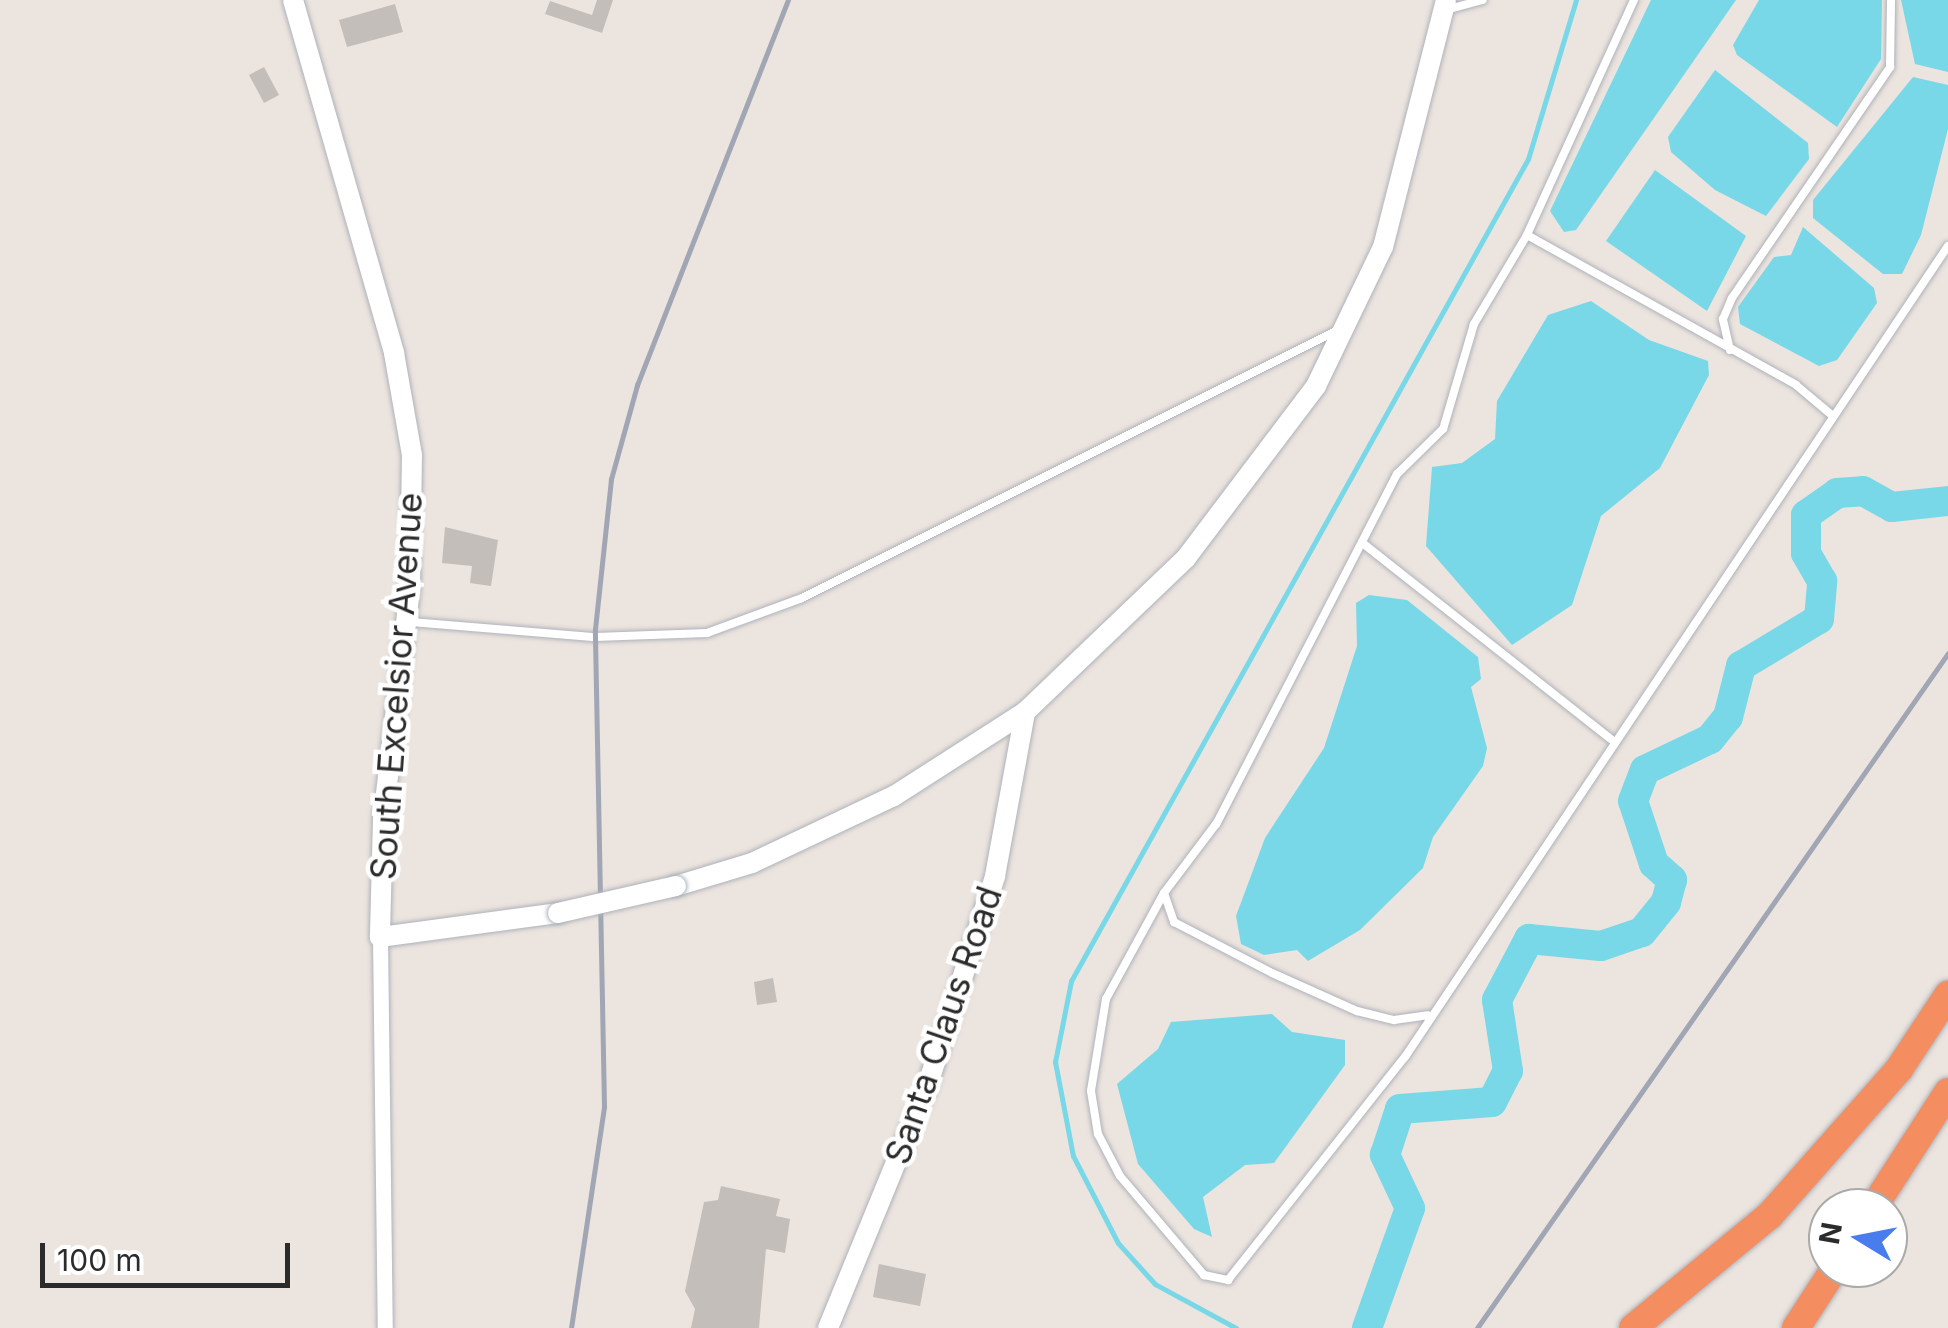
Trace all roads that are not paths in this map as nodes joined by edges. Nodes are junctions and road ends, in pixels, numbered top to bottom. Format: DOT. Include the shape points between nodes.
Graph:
graph roads {
  1 [pos="294,0"];
  2 [pos="1483,0"];
  3 [pos="1634,0"];
  4 [pos="1891,0"];
  5 [pos="1445,5"];
  6 [pos="1526,234"];
  7 [pos="1948,246"];
  8 [pos="1344,328"];
  9 [pos="1730,350"];
  10 [pos="1833,416"];
  11 [pos="1365,545"];
  12 [pos="406,621"];
  13 [pos="1025,712"];
  14 [pos="1612,740"];
  15 [pos="1164,893"];
  16 [pos="380,936"];
  17 [pos="1948,995"];
  18 [pos="1428,1014"];
  19 [pos="1948,1092"];
  20 [pos="1886,1188"];
  21 [pos="1822,1288"];
  22 [pos="385,1328"];
  23 [pos="828,1328"];
  24 [pos="1633,1328"];
  25 [pos="1796,1328"];
  1 -- 12 [label="street, South Excelsior Avenue" via="394,353 412,455"];
  2 -- 5 [label="lane"];
  3 -- 6 [label="lane"];
  4 -- 9 [label="lane" via="1890,68 1732,298 1722,320"];
  5 -- 8 [label="street" via="1383,247"];
  6 -- 9 [label="lane"];
  6 -- 11 [label="lane" via="1458,358 1444,429 1397,474"];
  7 -- 10 [label="lane"];
  8 -- 12 [label="lane" via="725,627 662,640"];
  8 -- 13 [label="street" via="1316,386 1186,558"];
  9 -- 10 [label="lane"];
  10 -- 14 [label="lane"];
  11 -- 14 [label="lane"];
  11 -- 15 [label="lane" via="1216,824"];
  12 -- 16 [label="street, South Excelsior Avenue" via="382,819"];
  13 -- 16 [label="street, bridge" via="894,796 752,863 558,914"];
  13 -- 23 [label="street, Santa Claus Road" via="995,876 928,1084"];
  14 -- 18 [label="lane"];
  15 -- 18 [label="lane" via="1174,922 1356,1011 1394,1020"];
  15 -- 18 [label="lane" via="1106,999 1092,1091 1098,1134 1120,1176 1204,1275 1228,1280 1405,1057"];
  16 -- 22 [label="street, South Excelsior Avenue"];
  17 -- 24 [label="highway" via="1899,1068 1770,1215"];
  19 -- 20 [label="highway"];
  21 -- 25 [label="highway"];
}
